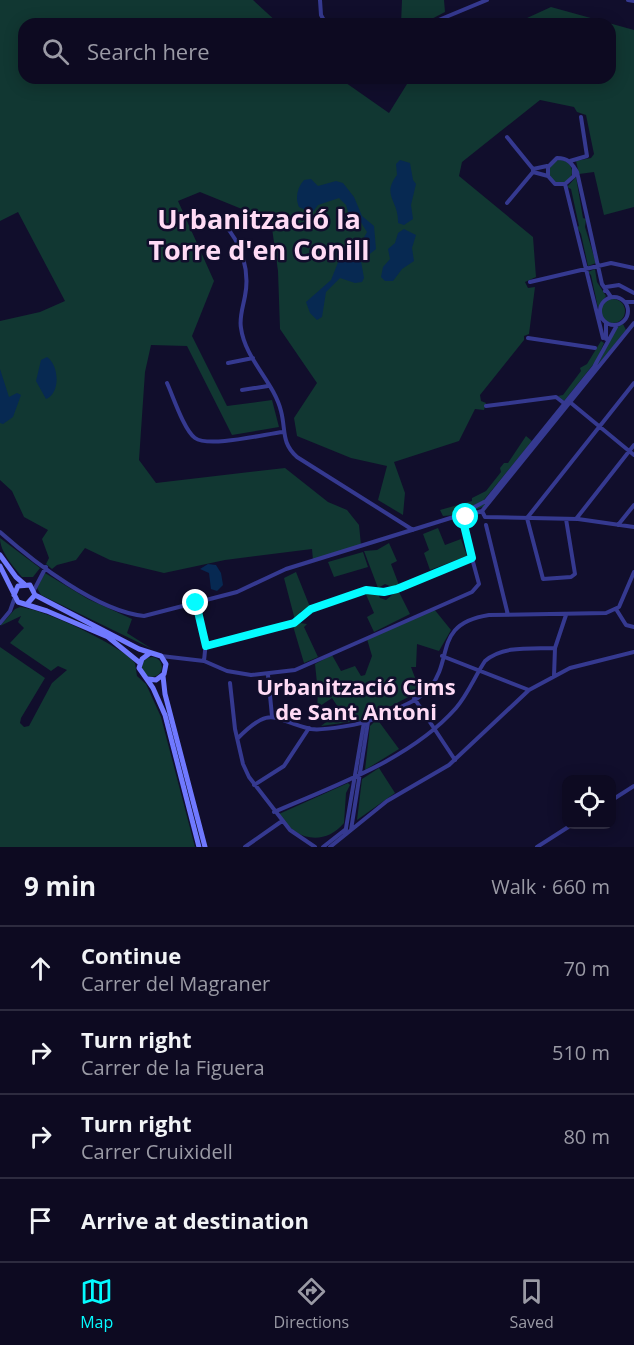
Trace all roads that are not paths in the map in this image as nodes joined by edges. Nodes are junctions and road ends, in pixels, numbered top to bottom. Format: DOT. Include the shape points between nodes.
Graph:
graph roads {
  1 [pos="320,0"];
  2 [pos="487,0"];
  3 [pos="628,0"];
  4 [pos="634,1"];
  5 [pos="323,18"];
  6 [pos="444,18"];
  7 [pos="581,117"];
  8 [pos="507,136"];
  9 [pos="570,161"];
  10 [pos="548,166"];
  11 [pos="574,167"];
  12 [pos="533,170"];
  13 [pos="548,176"];
  14 [pos="565,184"];
  15 [pos="507,203"];
  16 [pos="224,224"];
  17 [pos="598,266"];
  18 [pos="634,267"];
  19 [pos="586,269"];
  20 [pos="530,282"];
  21 [pos="605,291"];
  22 [pos="634,293"];
  23 [pos="611,297"];
  24 [pos="625,302"];
  25 [pos="634,302"];
  26 [pos="628,309"];
  27 [pos="625,320"];
  28 [pos="605,322"];
  29 [pos="617,325"];
  30 [pos="633,325"];
  31 [pos="528,338"];
  32 [pos="603,338"];
  33 [pos="606,343"];
  34 [pos="595,348"];
  35 [pos="254,358"];
  36 [pos="228,363"];
  37 [pos="167,383"];
  38 [pos="634,383"];
  39 [pos="268,386"];
  40 [pos="242,390"];
  41 [pos="571,403"];
  42 [pos="565,404"];
  43 [pos="486,406"];
  44 [pos="600,427"];
  45 [pos="283,432"];
  46 [pos="634,445"];
  47 [pos="629,451"];
  48 [pos="634,455"];
  49 [pos="634,506"];
  50 [pos="482,511"];
  51 [pos="527,518"];
  52 [pos="566,519"];
  53 [pos="576,519"];
  54 [pos="486,525"];
  55 [pos="618,525"];
  56 [pos="634,527"];
  57 [pos="413,530"];
  58 [pos="0,532"];
  59 [pos="0,555"];
  60 [pos="472,558"];
  61 [pos="0,566"];
  62 [pos="46,567"];
  63 [pos="634,572"];
  64 [pos="42,573"];
  65 [pos="26,584"];
  66 [pos="34,593"];
  67 [pos="14,596"];
  68 [pos="196,603"];
  69 [pos="24,604"];
  70 [pos="616,609"];
  71 [pos="10,610"];
  72 [pos="508,615"];
  73 [pos="566,615"];
  74 [pos="0,623"];
  75 [pos="634,627"];
  76 [pos="206,646"];
  77 [pos="555,648"];
  78 [pos="634,652"];
  79 [pos="150,653"];
  80 [pos="161,656"];
  81 [pos="442,656"];
  82 [pos="177,659"];
  83 [pos="204,662"];
  84 [pos="140,663"];
  85 [pos="166,664"];
  86 [pos="479,670"];
  87 [pos="268,675"];
  88 [pos="162,676"];
  89 [pos="554,676"];
  90 [pos="148,679"];
  91 [pos="230,683"];
  92 [pos="529,690"];
  93 [pos="414,698"];
  94 [pos="272,716"];
  95 [pos="366,722"];
  96 [pos="309,728"];
  97 [pos="434,728"];
  98 [pos="238,738"];
  99 [pos="455,760"];
  100 [pos="357,776"];
  101 [pos="254,785"];
  102 [pos="634,786"];
  103 [pos="616,797"];
  104 [pos="274,812"];
  105 [pos="282,821"];
  106 [pos="351,828"];
  107 [pos="566,829"];
  108 [pos="199,847"];
  109 [pos="205,847"];
  110 [pos="245,847"];
  111 [pos="315,847"];
  112 [pos="323,847"];
  113 [pos="330,847"];
  114 [pos="537,847"];
  1 -- 5 [label="street"];
  2 -- 6 [label="street"];
  3 -- 4 [label="street"];
  7 -- 9 [label="street" via="587,156"];
  8 -- 12 [label="street"];
  9 -- 10 [label="street" via="557,158"];
  9 -- 11 [label="street"];
  10 -- 12 [label="street"];
  10 -- 13 [label="street"];
  11 -- 14 [label="street" via="574,176"];
  11 -- 17 [label="street"];
  12 -- 13 [label="street"];
  12 -- 15 [label="street"];
  13 -- 14 [label="street" via="555,184"];
  14 -- 19 [label="street"];
  16 -- 35 [label="street" via="247,268 240,326"];
  17 -- 18 [label="street" via="620,263"];
  17 -- 19 [label="street"];
  17 -- 21 [label="street"];
  19 -- 20 [label="street"];
  19 -- 32 [label="street"];
  21 -- 22 [label="street" via="606,286 614,285"];
  21 -- 23 [label="street"];
  23 -- 24 [label="street"];
  23 -- 28 [label="street" via="601,305 600,314"];
  24 -- 25 [label="street"];
  24 -- 26 [label="street"];
  25 -- 26 [label="street"];
  26 -- 27 [label="street"];
  27 -- 29 [label="street"];
  27 -- 30 [label="street"];
  28 -- 29 [label="street"];
  28 -- 33 [label="street"];
  29 -- 33 [label="street"];
  30 -- 41 [label="street"];
  31 -- 34 [label="street"];
  33 -- 42 [label="street" via="594,367"];
  35 -- 36 [label="street"];
  35 -- 39 [label="street"];
  37 -- 45 [label="street" via="190,432 199,440 213,442"];
  38 -- 44 [label="street"];
  39 -- 40 [label="street"];
  39 -- 45 [label="street" via="281,410"];
  41 -- 44 [label="street"];
  41 -- 50 [label="street"];
  42 -- 43 [label="street" via="556,397"];
  42 -- 57 [label="street" via="486,501 457,516"];
  44 -- 47 [label="street"];
  44 -- 51 [label="street"];
  45 -- 57 [label="street" via="285,444 297,457"];
  46 -- 47 [label="street"];
  47 -- 48 [label="street"];
  47 -- 53 [label="street"];
  49 -- 55 [label="street"];
  50 -- 51 [label="street" via="485,517"];
  50 -- 60 [label="street" via="469,515 464,525"];
  51 -- 52 [label="street"];
  51 -- 52 [label="street" via="540,577 546,579 575,574"];
  52 -- 53 [label="street"];
  53 -- 55 [label="street"];
  54 -- 72 [label="street"];
  55 -- 56 [label="street"];
  57 -- 68 [label="street" via="286,569 237,592"];
  58 -- 62 [label="street"];
  59 -- 65 [label="main road"];
  60 -- 76 [label="street" via="397,589 366,590 311,609 294,623"];
  60 -- 87 [label="street" via="479,584 476,590 312,663"];
  61 -- 67 [label="main road"];
  62 -- 64 [label="street"];
  62 -- 68 [label="street" via="131,615 144,616"];
  63 -- 70 [label="street"];
  64 -- 65 [label="street"];
  64 -- 66 [label="street"];
  65 -- 66 [label="main road"];
  65 -- 67 [label="main road" via="16,589"];
  66 -- 69 [label="main road"];
  66 -- 79 [label="main road"];
  67 -- 69 [label="main road"];
  67 -- 71 [label="street"];
  68 -- 76 [label="street"];
  69 -- 71 [label="street"];
  69 -- 84 [label="main road" via="108,637"];
  70 -- 73 [label="street" via="593,615"];
  70 -- 75 [label="street" via="626,625"];
  71 -- 74 [label="street"];
  72 -- 73 [label="street"];
  72 -- 81 [label="street" via="470,620 454,631"];
  73 -- 77 [label="street"];
  76 -- 83 [label="street"];
  77 -- 86 [label="street" via="498,652"];
  77 -- 89 [label="street"];
  78 -- 89 [label="street" via="570,668"];
  79 -- 80 [label="main road"];
  79 -- 84 [label="main road"];
  80 -- 82 [label="street"];
  80 -- 85 [label="main road"];
  81 -- 86 [label="street"];
  81 -- 93 [label="street" via="430,687"];
  82 -- 83 [label="street"];
  82 -- 85 [label="street"];
  83 -- 87 [label="street" via="236,673"];
  84 -- 90 [label="main road" via="140,673"];
  85 -- 88 [label="main road"];
  86 -- 92 [label="street"];
  86 -- 97 [label="street" via="456,708"];
  87 -- 94 [label="street"];
  88 -- 90 [label="main road"];
  88 -- 109 [label="main road"];
  89 -- 92 [label="street"];
  90 -- 108 [label="main road" via="165,715"];
  91 -- 98 [label="street"];
  92 -- 99 [label="street"];
  93 -- 95 [label="street"];
  93 -- 97 [label="street"];
  94 -- 96 [label="street"];
  94 -- 98 [label="street" via="254,723"];
  95 -- 96 [label="street"];
  95 -- 100 [label="street"];
  96 -- 101 [label="street" via="284,766"];
  97 -- 99 [label="street"];
  97 -- 100 [label="street"];
  98 -- 101 [label="street" via="243,764"];
  99 -- 106 [label="street"];
  100 -- 104 [label="street"];
  100 -- 106 [label="street"];
  101 -- 104 [label="street"];
  102 -- 103 [label="street"];
  104 -- 105 [label="street"];
  105 -- 110 [label="street"];
  105 -- 111 [label="street"];
  106 -- 112 [label="street"];
  106 -- 113 [label="street"];
  107 -- 114 [label="street"];
}
